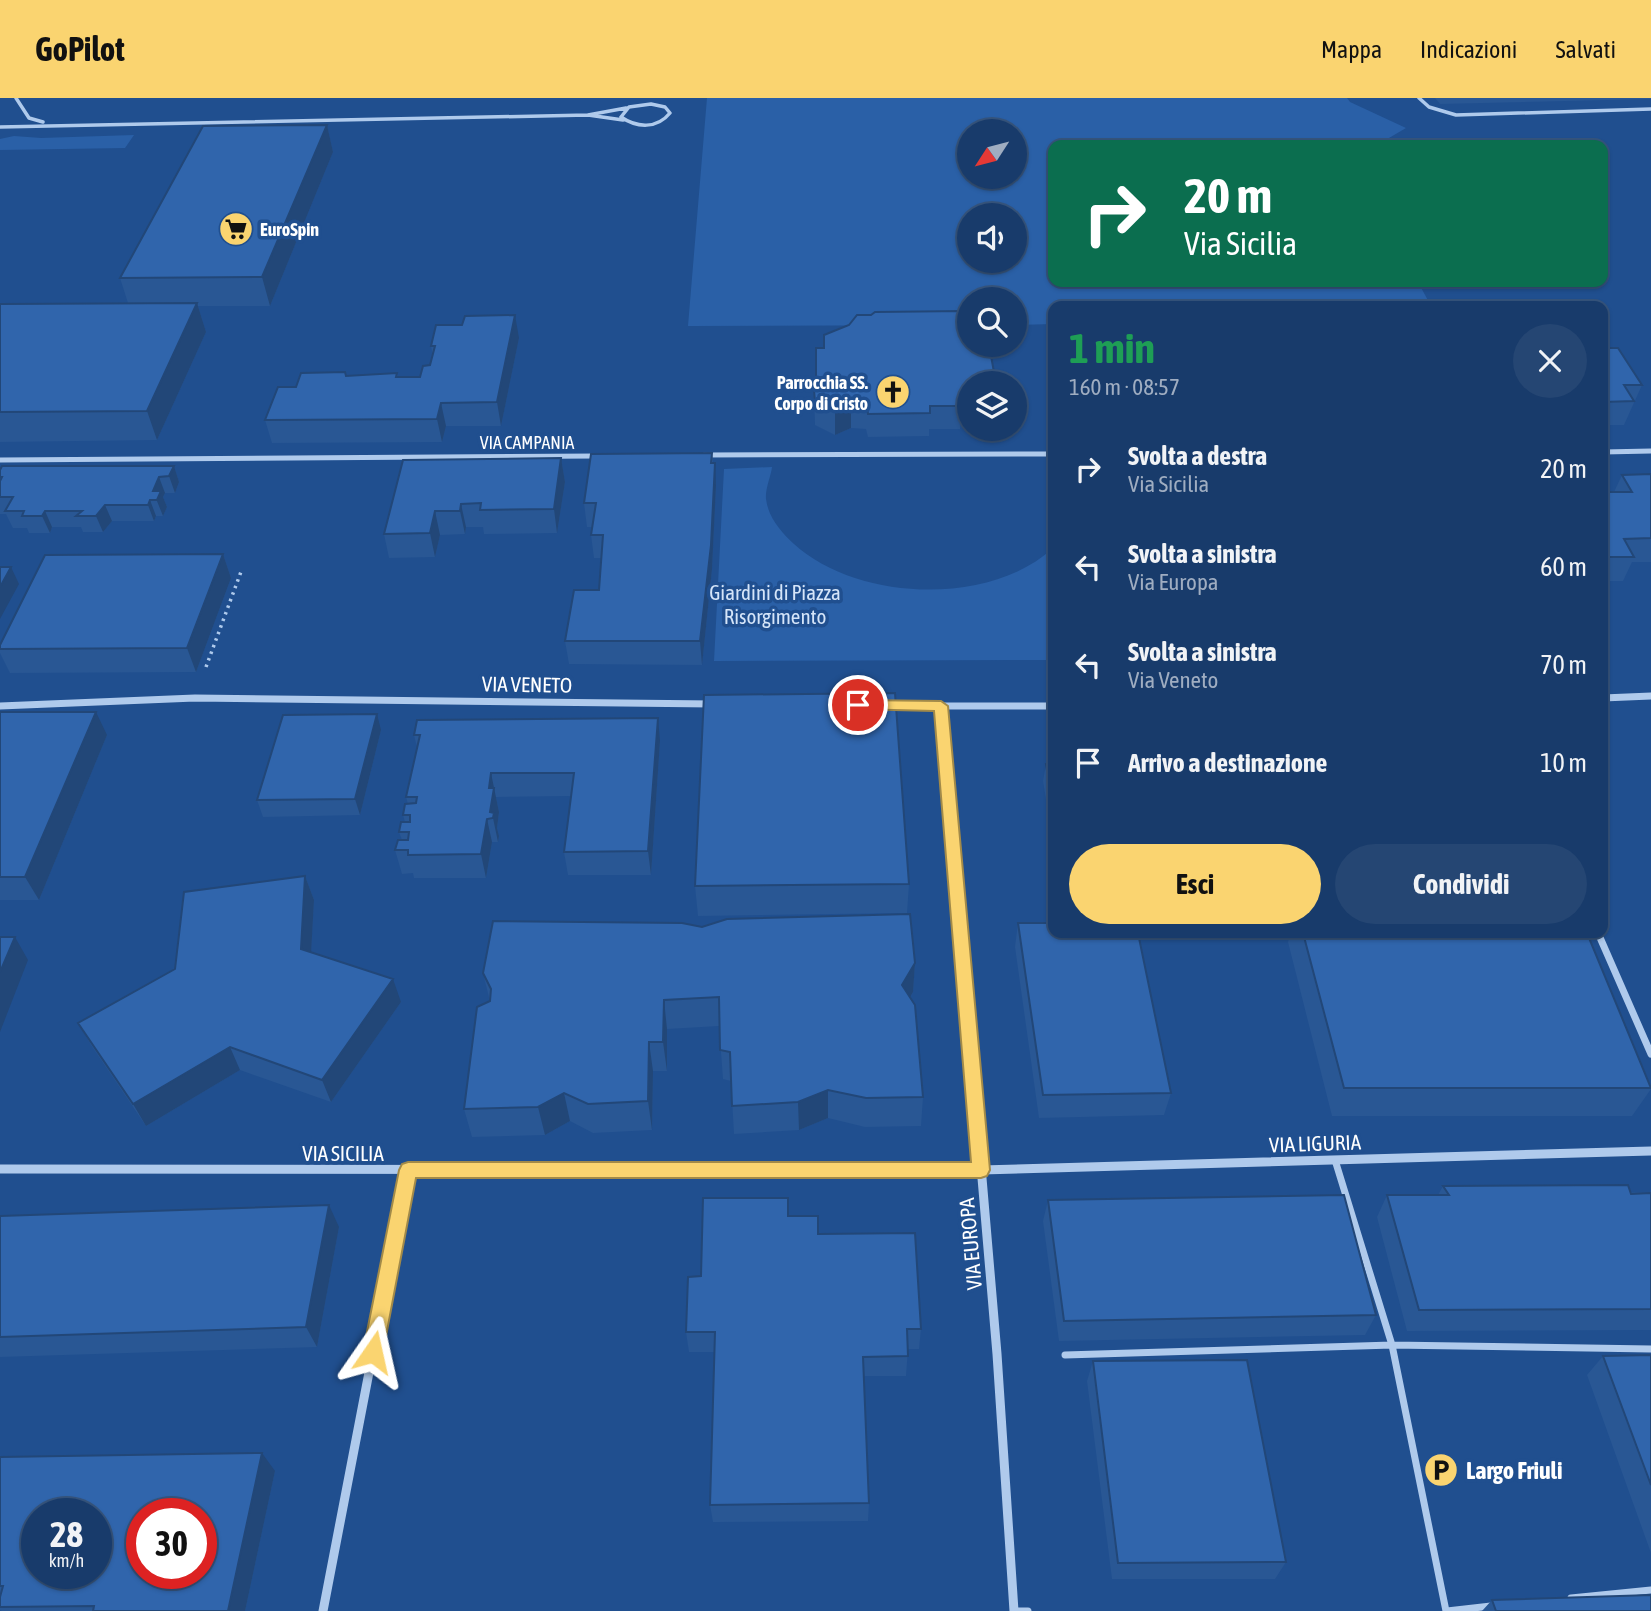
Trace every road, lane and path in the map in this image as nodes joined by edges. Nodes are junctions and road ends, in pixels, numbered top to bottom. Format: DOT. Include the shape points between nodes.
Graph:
graph roads {
  1 [pos="16,98"];
  2 [pos="1419,98"];
  3 [pos="629,107"];
  4 [pos="1651,109"];
  5 [pos="588,115"];
  6 [pos="624,120"];
  7 [pos="60,124"];
  8 [pos="0,127"];
  9 [pos="1608,452"];
  10 [pos="1651,452"];
  11 [pos="1048,454"];
  12 [pos="699,455"];
  13 [pos="601,456"];
  14 [pos="0,460"];
  15 [pos="242,569"];
  16 [pos="1651,696"];
  17 [pos="195,698"];
  18 [pos="1608,698"];
  19 [pos="720,704"];
  20 [pos="872,705"];
  21 [pos="0,706"];
  22 [pos="941,706"];
  23 [pos="1048,706"];
  24 [pos="1600,938"];
  25 [pos="1651,1054"];
  26 [pos="1651,1151"];
  27 [pos="1335,1160"];
  28 [pos="0,1170"];
  29 [pos="408,1170"];
  30 [pos="981,1170"];
  31 [pos="1392,1345"];
  32 [pos="1651,1349"];
  33 [pos="1065,1354"];
  34 [pos="1650,1590"];
  35 [pos="1555,1600"];
  36 [pos="1501,1605"];
  37 [pos="323,1611"];
  38 [pos="1014,1611"];
  39 [pos="1028,1611"];
  40 [pos="1446,1611"];
  1 -- 7 [label="lane" via="29,118"];
  2 -- 4 [label="lane" via="1429,107 1456,115"];
  3 -- 5 [label="lane"];
  3 -- 6 [label="lane" via="622,113"];
  3 -- 6 [label="lane" via="651,104 670,113 665,120 651,124"];
  5 -- 6 [label="lane"];
  5 -- 7 [label="lane"];
  7 -- 8 [label="lane"];
  9 -- 10 [label="street"];
  11 -- 12 [label="street"];
  13 -- 14 [label="street, VIA CAMPANIA"];
  15 -- 17 [label="path"];
  16 -- 18 [label="street"];
  17 -- 19 [label="street, VIA VENETO"];
  17 -- 21 [label="street, VIA VENETO"];
  20 -- 22 [label="street"];
  22 -- 23 [label="street"];
  22 -- 30 [label="street, VIA EUROPA"];
  24 -- 25 [label="street"];
  26 -- 27 [label="street, VIA LIGURIA"];
  27 -- 30 [label="street, VIA LIGURIA"];
  27 -- 31 [label="lane"];
  28 -- 29 [label="street, VIA SICILIA"];
  29 -- 30 [label="street, VIA SICILIA"];
  29 -- 37 [label="street"];
  30 -- 38 [label="street, VIA EUROPA"];
  31 -- 32 [label="lane"];
  31 -- 33 [label="lane"];
  31 -- 40 [label="lane"];
  34 -- 35 [label="lane"];
  36 -- 40 [label="lane"];
  38 -- 39 [label="lane"];
}
